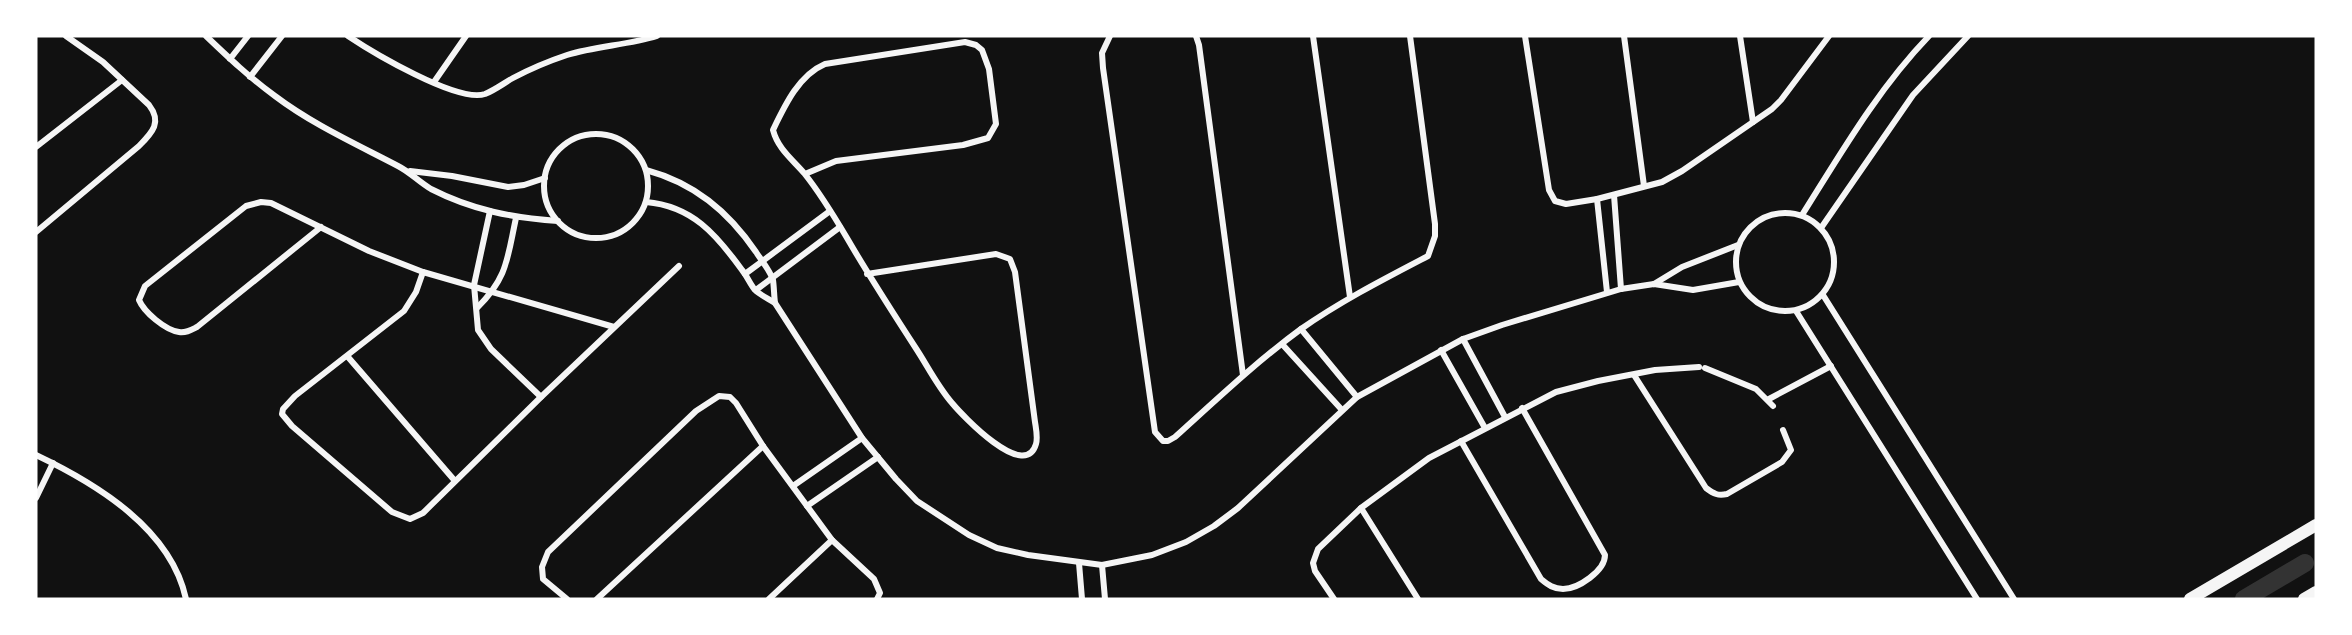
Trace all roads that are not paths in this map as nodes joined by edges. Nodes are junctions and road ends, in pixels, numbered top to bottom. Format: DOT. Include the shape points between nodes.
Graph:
graph roads {
  1 [pos="66,36"];
  2 [pos="206,36"];
  3 [pos="248,36"];
  4 [pos="282,36"];
  5 [pos="348,36"];
  6 [pos="466,36"];
  7 [pos="657,36"];
  8 [pos="1110,36"];
  9 [pos="1196,36"];
  10 [pos="1313,36"];
  11 [pos="1410,36"];
  12 [pos="1525,36"];
  13 [pos="1624,36"];
  14 [pos="1740,36"];
  15 [pos="1828,36"];
  16 [pos="1929,36"];
  17 [pos="1968,36"];
  18 [pos="230,59"];
  19 [pos="250,77"];
  20 [pos="122,80"];
  21 [pos="434,82"];
  22 [pos="1753,122"];
  23 [pos="36,147"];
  24 [pos="646,170"];
  25 [pos="409,171"];
  26 [pos="805,174"];
  27 [pos="545,178"];
  28 [pos="1644,186"];
  29 [pos="1614,195"];
  30 [pos="1597,199"];
  31 [pos="646,202"];
  32 [pos="490,211"];
  33 [pos="830,211"];
  34 [pos="1802,215"];
  35 [pos="516,218"];
  36 [pos="558,221"];
  37 [pos="321,227"];
  38 [pos="840,227"];
  39 [pos="1821,228"];
  40 [pos="36,232"];
  41 [pos="1738,245"];
  42 [pos="762,261"];
  43 [pos="679,266"];
  44 [pos="423,272"];
  45 [pos="745,274"];
  46 [pos="867,274"];
  47 [pos="772,278"];
  48 [pos="1739,282"];
  49 [pos="1654,284"];
  50 [pos="474,285"];
  51 [pos="1621,289"];
  52 [pos="756,290"];
  53 [pos="493,292"];
  54 [pos="1607,292"];
  55 [pos="1822,295"];
  56 [pos="1350,297"];
  57 [pos="775,303"];
  58 [pos="477,308"];
  59 [pos="1796,311"];
  60 [pos="614,327"];
  61 [pos="1301,329"];
  62 [pos="1463,339"];
  63 [pos="1282,344"];
  64 [pos="1441,350"];
  65 [pos="348,357"];
  66 [pos="1831,366"];
  67 [pos="1243,375"];
  68 [pos="1634,375"];
  69 [pos="541,397"];
  70 [pos="1357,397"];
  71 [pos="1769,399"];
  72 [pos="1773,406"];
  73 [pos="1522,408"];
  74 [pos="1342,410"];
  75 [pos="1505,417"];
  76 [pos="1485,428"];
  77 [pos="1783,430"];
  78 [pos="862,438"];
  79 [pos="1461,441"];
  80 [pos="763,446"];
  81 [pos="36,455"];
  82 [pos="878,457"];
  83 [pos="53,463"];
  84 [pos="455,481"];
  85 [pos="793,486"];
  86 [pos="36,498"];
  87 [pos="807,506"];
  88 [pos="1361,508"];
  89 [pos="2316,525"];
  90 [pos="832,540"];
  91 [pos="1079,562"];
  92 [pos="1102,565"];
  93 [pos="2316,592"];
  94 [pos="186,599"];
  95 [pos="567,599"];
  96 [pos="597,599"];
  97 [pos="769,599"];
  98 [pos="877,599"];
  99 [pos="1082,599"];
  100 [pos="1106,599"];
  101 [pos="1334,599"];
  102 [pos="1418,599"];
  103 [pos="1977,599"];
  104 [pos="2014,599"];
  105 [pos="2190,599"];
  106 [pos="2304,599"];
  1 -- 20 [label="street"];
  2 -- 18 [label="street"];
  3 -- 18 [label="street"];
  4 -- 19 [label="street"];
  5 -- 21 [label="street" via="380,57"];
  6 -- 21 [label="street"];
  7 -- 21 [label="street" via="566,55 484,94"];
  8 -- 67 [label="street" via="1102,53 1103,68 1158,439 1168,441"];
  9 -- 67 [label="street"];
  10 -- 56 [label="street"];
  11 -- 56 [label="street" via="1435,224 1433,247 1428,256"];
  12 -- 30 [label="street" via="1551,197 1559,204"];
  13 -- 28 [label="street"];
  14 -- 22 [label="street"];
  15 -- 22 [label="street" via="1781,100"];
  16 -- 34 [label="street" via="1867,112"];
  17 -- 39 [label="street" via="1913,95"];
  18 -- 19 [label="street"];
  19 -- 25 [label="street" via="326,129"];
  20 -- 23 [label="street"];
  20 -- 40 [label="street" via="155,113 154,128 139,146"];
  22 -- 28 [label="street" via="1671,178"];
  24 -- 27 [label="street" via="626,143 593,134 580,136 561,148"];
  24 -- 31 [label="street"];
  24 -- 42 [label="street" via="670,177 724,212"];
  25 -- 27 [label="street" via="508,187"];
  25 -- 32 [label="street" via="428,187"];
  26 -- 26 [label="street" via="836,161 963,145 988,138 996,124 986,55 976,45 965,42 825,64 807,74 773,130 780,147"];
  26 -- 33 [label="street"];
  27 -- 36 [label="street" via="547,201"];
  28 -- 29 [label="street"];
  29 -- 30 [label="street"];
  29 -- 51 [label="street"];
  30 -- 54 [label="street"];
  31 -- 36 [label="street" via="632,224 612,236 577,234"];
  31 -- 45 [label="street" via="685,211 726,248"];
  32 -- 35 [label="street"];
  32 -- 50 [label="street"];
  33 -- 38 [label="street"];
  33 -- 42 [label="street"];
  34 -- 39 [label="street"];
  34 -- 41 [label="street" via="1782,212 1764,217 1749,228"];
  35 -- 36 [label="street"];
  35 -- 53 [label="street" via="504,274"];
  37 -- 37 [label="street" via="271,203 246,206 145,286 142,307 168,328 188,332"];
  37 -- 44 [label="street"];
  38 -- 46 [label="street"];
  38 -- 47 [label="street"];
  39 -- 55 [label="street" via="1831,243 1835,261 1832,279"];
  41 -- 48 [label="street" via="1735,264"];
  41 -- 49 [label="street" via="1682,267"];
  42 -- 45 [label="street"];
  42 -- 47 [label="street"];
  43 -- 60 [label="street"];
  44 -- 50 [label="street"];
  44 -- 65 [label="street" via="404,311"];
  45 -- 52 [label="street"];
  46 -- 46 [label="street" via="996,254 1010,259 1016,272 1037,439 1030,453 1021,456 1006,451 977,430 950,400"];
  47 -- 52 [label="street"];
  47 -- 57 [label="street"];
  48 -- 49 [label="street" via="1693,290"];
  48 -- 59 [label="street" via="1746,294 1769,310"];
  49 -- 51 [label="street"];
  50 -- 53 [label="street"];
  50 -- 58 [label="street"];
  51 -- 54 [label="street"];
  52 -- 57 [label="street"];
  53 -- 58 [label="street"];
  53 -- 60 [label="street"];
  54 -- 62 [label="street"];
  55 -- 59 [label="street"];
  55 -- 104 [label="street"];
  56 -- 61 [label="street"];
  57 -- 78 [label="street"];
  58 -- 69 [label="street" via="476,321 484,339"];
  59 -- 66 [label="street"];
  60 -- 69 [label="street"];
  61 -- 63 [label="street"];
  61 -- 70 [label="street"];
  62 -- 64 [label="street"];
  62 -- 75 [label="street"];
  63 -- 67 [label="street"];
  63 -- 74 [label="street"];
  64 -- 70 [label="street"];
  64 -- 76 [label="street"];
  65 -- 84 [label="street"];
  65 -- 84 [label="street" via="288,403 282,414 285,419 392,512 404,518 423,513"];
  66 -- 71 [label="street"];
  66 -- 103 [label="street"];
  68 -- 71 [label="street" via="1702,367 1748,384"];
  68 -- 73 [label="street" via="1556,392"];
  68 -- 77 [label="street" via="1706,488 1713,493 1728,494 1782,462 1791,450"];
  69 -- 84 [label="street"];
  70 -- 74 [label="street"];
  71 -- 72 [label="street"];
  73 -- 75 [label="street"];
  73 -- 79 [label="street" via="1605,555 1601,569 1569,589 1554,588 1541,579"];
  74 -- 92 [label="street" via="1214,526 1152,555"];
  75 -- 76 [label="street"];
  76 -- 79 [label="street"];
  78 -- 82 [label="street"];
  78 -- 85 [label="street"];
  79 -- 88 [label="street" via="1429,458"];
  80 -- 85 [label="street"];
  80 -- 95 [label="street" via="730,397 719,396 709,401 548,552 542,567 543,579"];
  80 -- 96 [label="street"];
  81 -- 83 [label="street"];
  82 -- 87 [label="street"];
  82 -- 91 [label="street" via="917,501 969,535 997,548"];
  83 -- 86 [label="street"];
  83 -- 94 [label="street" via="141,521 168,552"];
  85 -- 87 [label="street"];
  87 -- 90 [label="street"];
  88 -- 101 [label="street" via="1326,540 1315,556 1315,571"];
  88 -- 102 [label="street"];
  89 -- 105 [label="main road"];
  90 -- 97 [label="street"];
  90 -- 98 [label="street" via="874,579 880,593"];
  91 -- 92 [label="street"];
  91 -- 99 [label="street"];
  92 -- 100 [label="street"];
  93 -- 106 [label="main road"];
}
